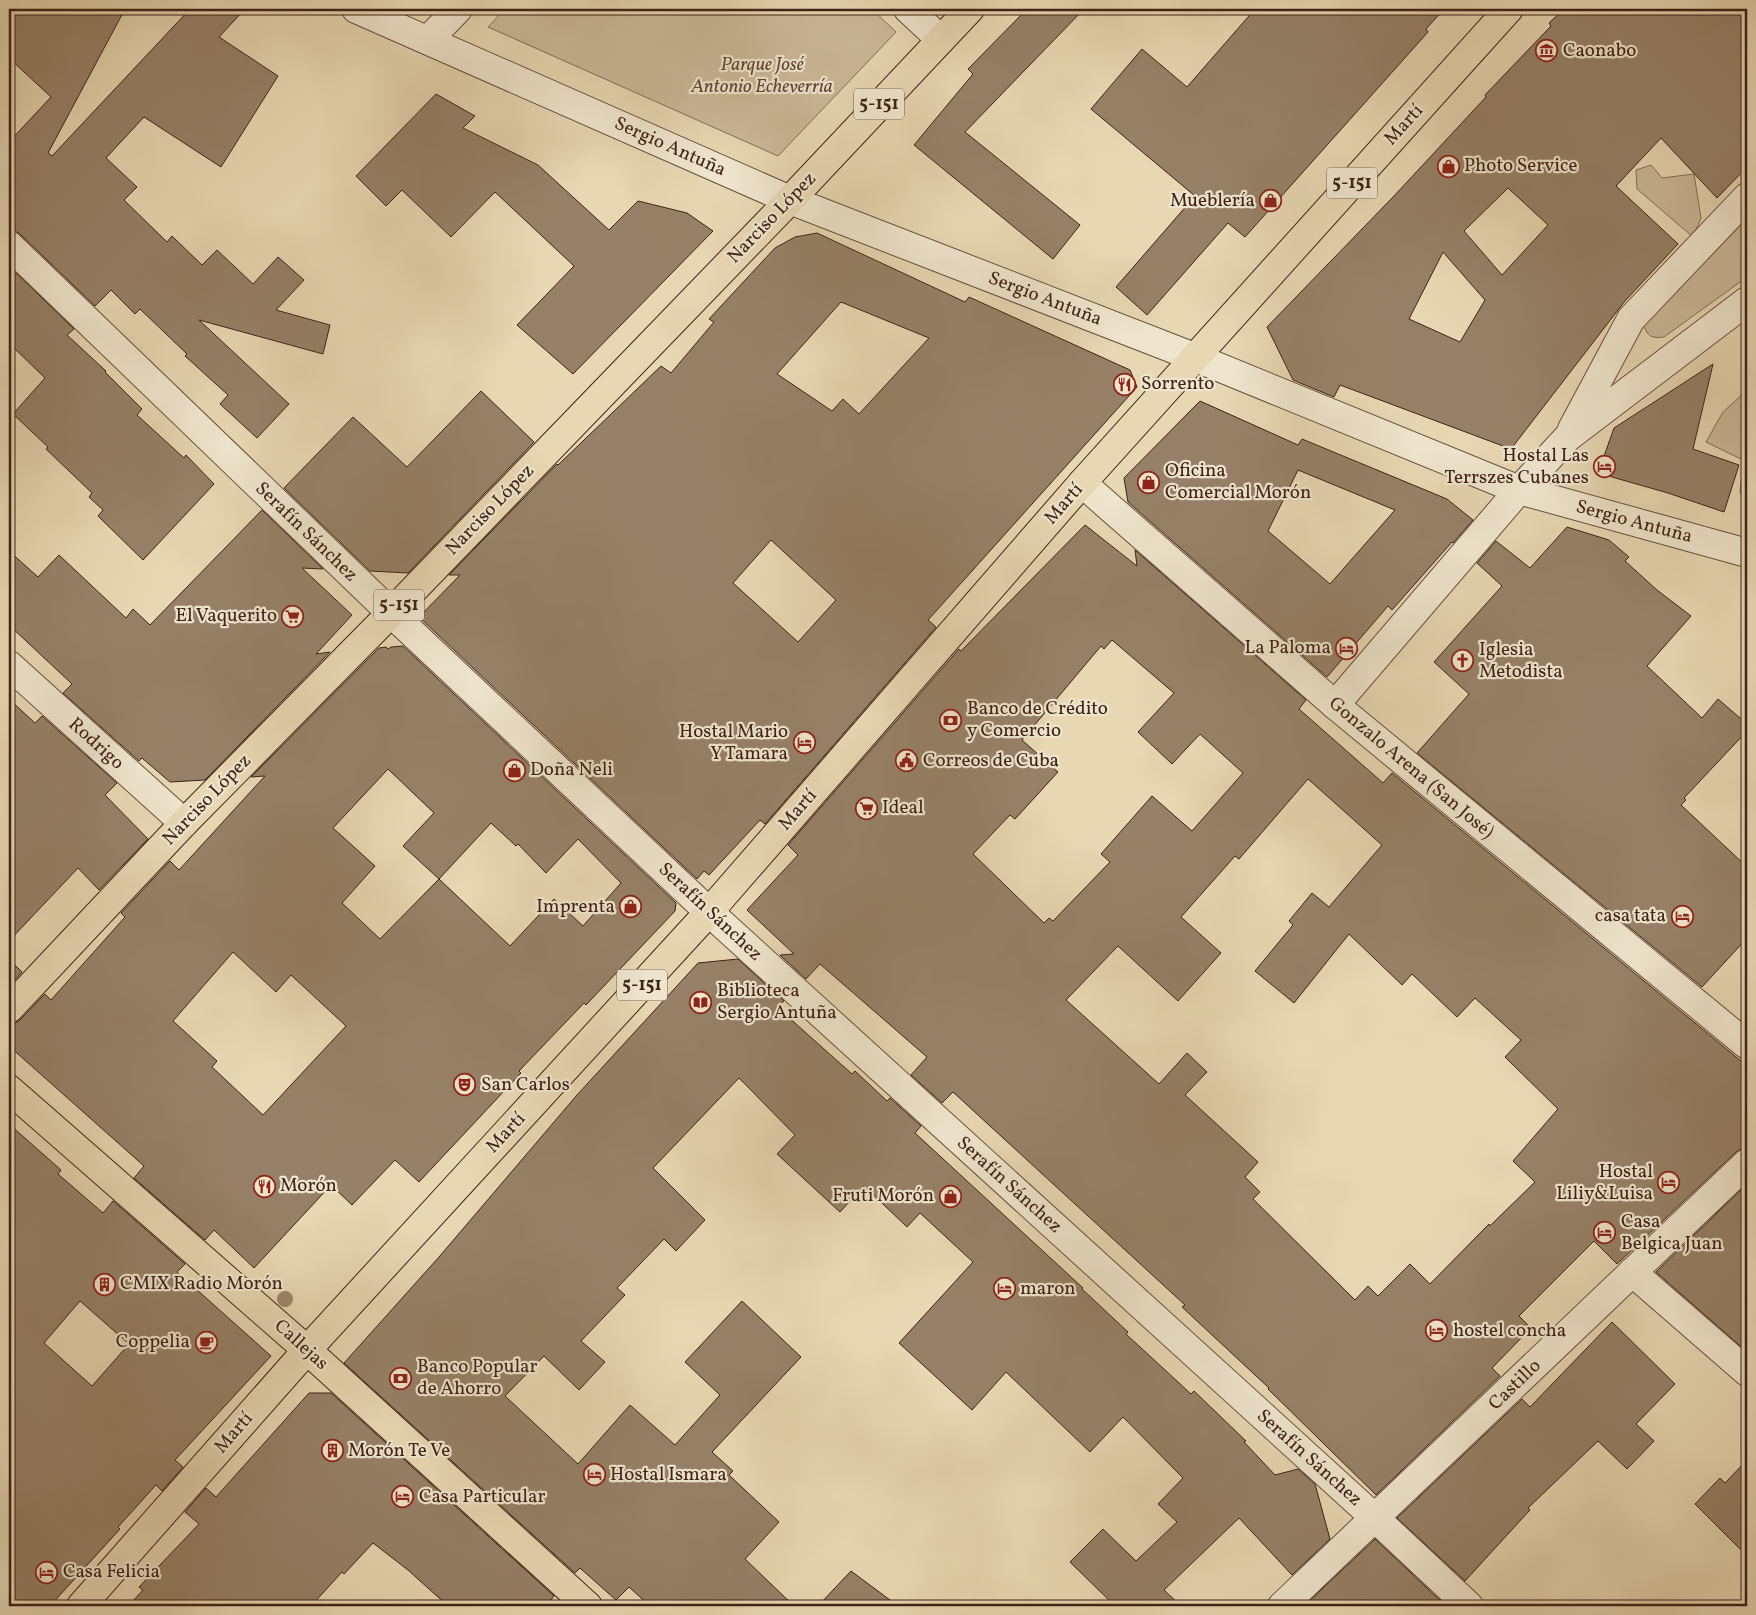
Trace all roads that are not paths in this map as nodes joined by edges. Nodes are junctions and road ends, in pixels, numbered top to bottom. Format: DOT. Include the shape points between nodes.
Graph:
graph roads {
  1 [pos="356,9"];
  2 [pos="458,9"];
  3 [pos="908,9"];
  4 [pos="970,9"];
  5 [pos="1509,9"];
  6 [pos="940,39"];
  7 [pos="428,40"];
  8 [pos="1747,197"];
  9 [pos="790,200"];
  10 [pos="9,245"];
  11 [pos="1747,301"];
  12 [pos="1194,357"];
  13 [pos="1568,437"];
  14 [pos="1082,483"];
  15 [pos="1519,490"];
  16 [pos="1747,553"];
  17 [pos="391,613"];
  18 [pos="9,665"];
  19 [pos="1335,705"];
  20 [pos="184,823"];
  21 [pos="709,912"];
  22 [pos="9,1009"];
  23 [pos="1747,1045"];
  24 [pos="9,1089"];
  25 [pos="1747,1163"];
  26 [pos="1632,1272"];
  27 [pos="307,1350"];
  28 [pos="1747,1372"];
  29 [pos="1375,1518"];
  30 [pos="81,1606"];
  31 [pos="588,1606"];
  32 [pos="1282,1606"];
  33 [pos="1469,1606"];
  1 -- 7 [label="street, Sergio Antuña"];
  2 -- 7 [label="street"];
  3 -- 6 [label="street"];
  4 -- 6 [label="main road, Narciso López / 5-151"];
  5 -- 12 [label="main road, Martí / 5-151"];
  6 -- 9 [label="main road, Narciso López / 5-151"];
  7 -- 9 [label="street, Sergio Antuña"];
  8 -- 13 [label="street" via="1631,320"];
  9 -- 12 [label="street, Sergio Antuña"];
  9 -- 17 [label="main road, Narciso López / 5-151"];
  10 -- 17 [label="street, Serafín Sánchez"];
  11 -- 13 [label="street"];
  12 -- 14 [label="main road, Martí / 5-151"];
  12 -- 15 [label="street, Sergio Antuña"];
  13 -- 15 [label="street"];
  14 -- 19 [label="street, Gonzalo Arena (San José)"];
  14 -- 21 [label="main road, Martí / 5-151"];
  15 -- 16 [label="street, Sergio Antuña"];
  15 -- 19 [label="street"];
  17 -- 20 [label="main road, Narciso López / 5-151"];
  17 -- 21 [label="street, Serafín Sánchez"];
  18 -- 20 [label="street, Rodrigo"];
  19 -- 23 [label="street, Gonzalo Arena (San José)"];
  20 -- 22 [label="main road, Narciso López / 5-151"];
  21 -- 27 [label="main road, Martí / 5-151"];
  21 -- 29 [label="street, Serafín Sánchez"];
  24 -- 27 [label="main road, Callejas"];
  25 -- 26 [label="street, Castillo"];
  26 -- 28 [label="street"];
  26 -- 29 [label="street, Castillo"];
  27 -- 30 [label="main road, Martí / 5-151"];
  27 -- 31 [label="main road, Callejas"];
  29 -- 32 [label="street, Castillo"];
  29 -- 33 [label="street, Serafín Sánchez"];
}
